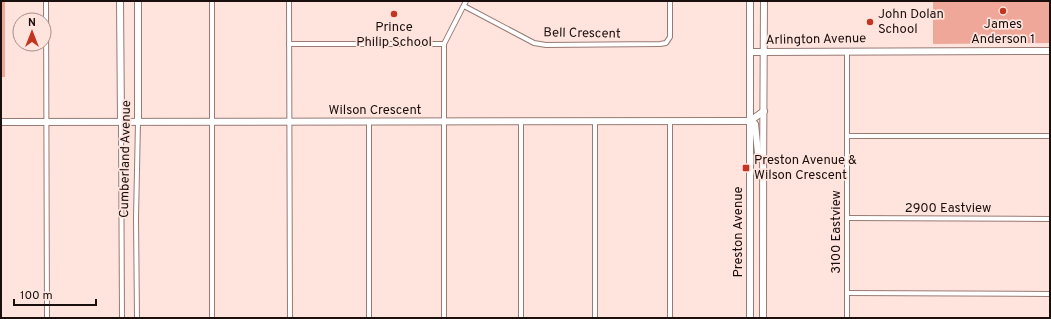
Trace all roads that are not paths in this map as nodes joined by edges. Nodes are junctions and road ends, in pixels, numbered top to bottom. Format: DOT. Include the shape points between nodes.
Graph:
graph roads {
  1 [pos="46,1"];
  2 [pos="120,1"];
  3 [pos="138,1"];
  4 [pos="212,1"];
  5 [pos="289,1"];
  6 [pos="466,1"];
  7 [pos="670,1"];
  8 [pos="750,1"];
  9 [pos="764,1"];
  10 [pos="464,6"];
  11 [pos="289,44"];
  12 [pos="444,44"];
  13 [pos="847,51"];
  14 [pos="1050,51"];
  15 [pos="750,52"];
  16 [pos="763,52"];
  17 [pos="764,111"];
  18 [pos="121,121"];
  19 [pos="444,121"];
  20 [pos="670,121"];
  21 [pos="750,121"];
  22 [pos="1,122"];
  23 [pos="47,122"];
  24 [pos="138,122"];
  25 [pos="212,122"];
  26 [pos="289,122"];
  27 [pos="369,122"];
  28 [pos="520,122"];
  29 [pos="595,122"];
  30 [pos="847,136"];
  31 [pos="1050,136"];
  32 [pos="762,162"];
  33 [pos="847,218"];
  34 [pos="1050,219"];
  35 [pos="847,293"];
  36 [pos="1050,294"];
  37 [pos="47,318"];
  38 [pos="122,318"];
  39 [pos="137,318"];
  40 [pos="212,318"];
  41 [pos="290,318"];
  42 [pos="369,318"];
  43 [pos="444,318"];
  44 [pos="521,318"];
  45 [pos="595,318"];
  46 [pos="670,318"];
  47 [pos="750,318"];
  48 [pos="763,318"];
  49 [pos="847,318"];
  1 -- 23 [label="street"];
  2 -- 18 [label="street, Cumberland Avenue"];
  3 -- 24 [label="street, Cumberland Avenue"];
  4 -- 25 [label="street"];
  5 -- 11 [label="street"];
  6 -- 10 [label="street"];
  7 -- 10 [label="street, Bell Crescent" via="669,40 660,44 534,43"];
  8 -- 15 [label="street, Preston Avenue"];
  9 -- 16 [label="street, Preston Avenue"];
  10 -- 12 [label="street"];
  11 -- 12 [label="street"];
  11 -- 26 [label="street"];
  12 -- 19 [label="street"];
  13 -- 14 [label="street, Arlington Avenue"];
  13 -- 16 [label="street, Arlington Avenue"];
  13 -- 30 [label="street, 3100 Eastview"];
  15 -- 16 [label="street, Arlington Avenue"];
  15 -- 21 [label="street, Preston Avenue"];
  16 -- 17 [label="street, Preston Avenue"];
  17 -- 21 [label="street"];
  17 -- 32 [label="street, Preston Avenue"];
  18 -- 23 [label="street, Wilson Crescent"];
  18 -- 24 [label="street, Wilson Crescent"];
  18 -- 38 [label="street, Cumberland Avenue"];
  19 -- 27 [label="street, Wilson Crescent"];
  19 -- 28 [label="street, Wilson Crescent"];
  19 -- 43 [label="street"];
  20 -- 21 [label="street, Wilson Crescent"];
  20 -- 29 [label="street, Wilson Crescent"];
  20 -- 46 [label="street"];
  21 -- 32 [label="street, Preston Avenue" via="755,124 758,153"];
  21 -- 47 [label="street, Preston Avenue"];
  22 -- 23 [label="street, Wilson Crescent"];
  23 -- 37 [label="street"];
  24 -- 25 [label="street, Wilson Crescent"];
  24 -- 39 [label="street, Cumberland Avenue"];
  25 -- 26 [label="street, Wilson Crescent"];
  25 -- 40 [label="street"];
  26 -- 27 [label="street, Wilson Crescent"];
  26 -- 41 [label="street"];
  27 -- 42 [label="street"];
  28 -- 29 [label="street, Wilson Crescent"];
  28 -- 44 [label="street"];
  29 -- 45 [label="street"];
  30 -- 31 [label="street"];
  30 -- 33 [label="street, 3100 Eastview"];
  32 -- 48 [label="street, Preston Avenue"];
  33 -- 34 [label="street, 2900 Eastview"];
  33 -- 35 [label="street, 3100 Eastview"];
  35 -- 36 [label="street"];
  35 -- 49 [label="street, 3100 Eastview"];
}
